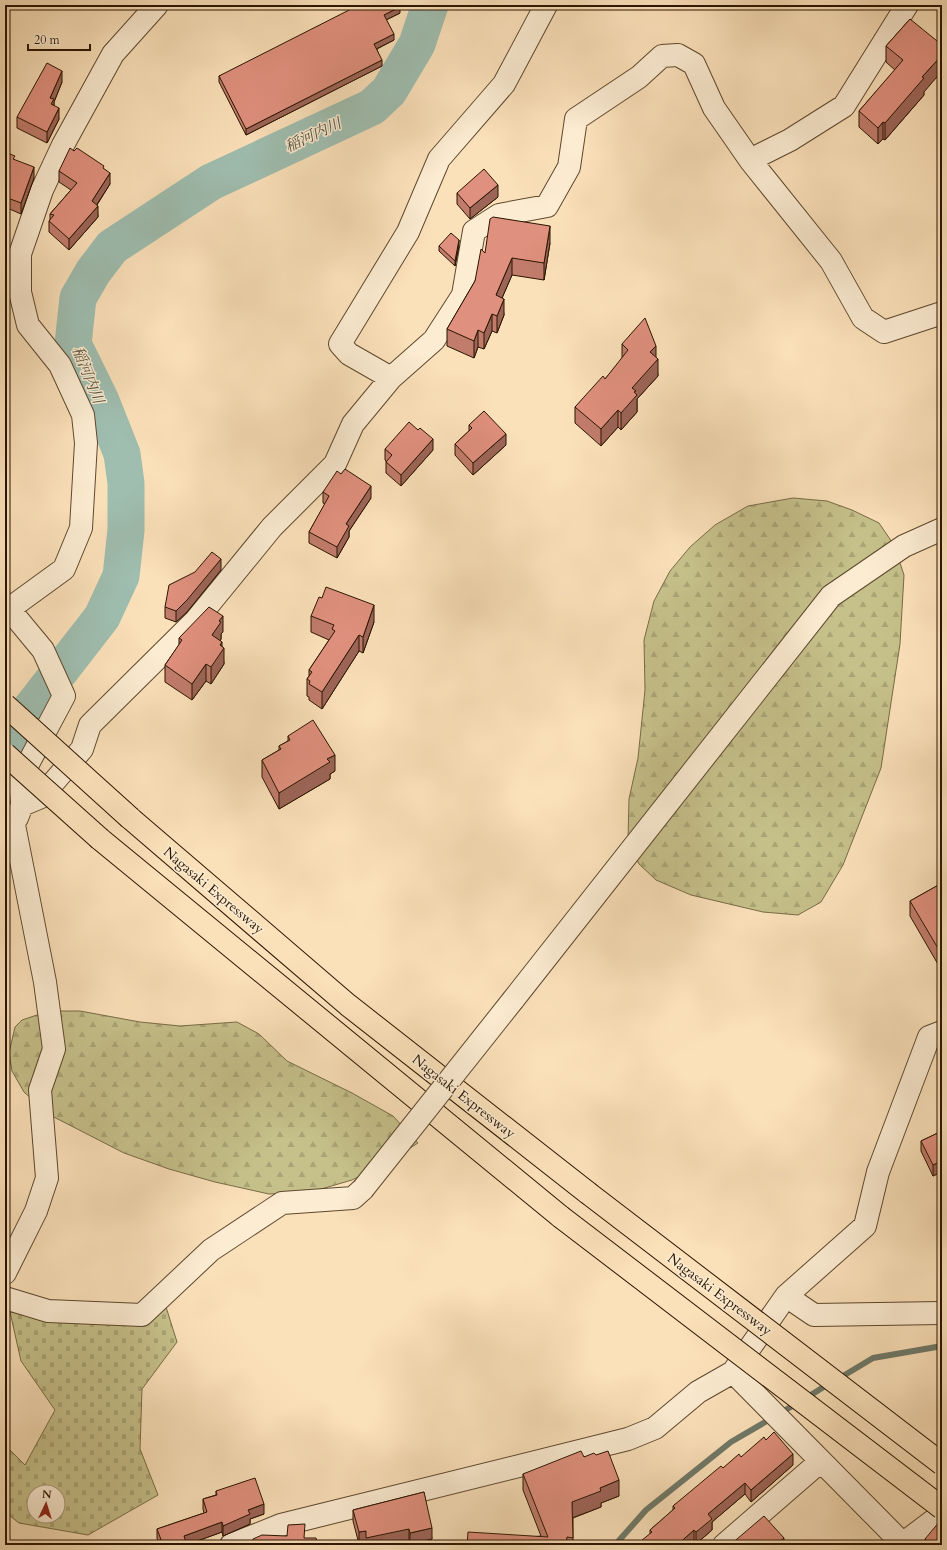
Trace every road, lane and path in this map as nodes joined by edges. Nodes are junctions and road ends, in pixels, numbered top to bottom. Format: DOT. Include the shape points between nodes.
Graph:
graph roads {
  1 [pos="157,5"];
  2 [pos="546,5"];
  3 [pos="907,5"];
  4 [pos="750,160"];
  5 [pos="942,312"];
  6 [pos="391,378"];
  7 [pos="942,529"];
  8 [pos="7,609"];
  9 [pos="5,705"];
  10 [pos="5,754"];
  11 [pos="22,805"];
  12 [pos="10,830"];
  13 [pos="942,1032"];
  14 [pos="5,1273"];
  15 [pos="786,1296"];
  16 [pos="5,1298"];
  17 [pos="942,1313"];
  18 [pos="733,1372"];
  19 [pos="821,1461"];
  20 [pos="942,1464"];
  21 [pos="942,1508"];
  22 [pos="942,1514"];
  23 [pos="231,1545"];
  24 [pos="724,1545"];
  25 [pos="903,1545"];
  1 -- 8 [label="street" via="113,54 62,145 42,190 20,254 20,292 28,325 60,365 83,415 86,443 81,528 64,569"];
  2 -- 6 [label="street" via="504,84 439,159 408,232 340,344 349,354"];
  3 -- 4 [label="street" via="844,106 790,140"];
  4 -- 5 [label="street" via="831,260 863,318 884,332"];
  4 -- 6 [label="street" via="714,108 694,64 678,55 662,56 639,77 576,119 570,167 547,206 499,215 474,231 463,295 434,340"];
  6 -- 11 [label="street" via="353,424 335,464 272,527 196,620 90,725 82,749 41,797"];
  7 -- 16 [label="street, bridge" via="904,546 831,596 363,1189 353,1198 282,1203 212,1250 142,1315 48,1311"];
  8 -- 11 [label="street" via="44,650 64,696 20,779"];
  9 -- 20 [label="highway, Nagasaki Expressway, bridge" via="130,818 348,1005 588,1193"];
  10 -- 21 [label="highway, bridge" via="100,840 561,1217"];
  11 -- 12 [label="street"];
  12 -- 14 [label="street" via="45,982 54,1048 40,1090 47,1178 36,1211"];
  13 -- 15 [label="street" via="929,1037 878,1172 866,1226"];
  15 -- 17 [label="street" via="814,1315"];
  15 -- 18 [label="street"];
  18 -- 19 [label="street"];
  18 -- 23 [label="street" via="698,1392 655,1428 628,1440 281,1525"];
  19 -- 24 [label="street"];
  19 -- 25 [label="street"];
  22 -- 25 [label="street"];
}
